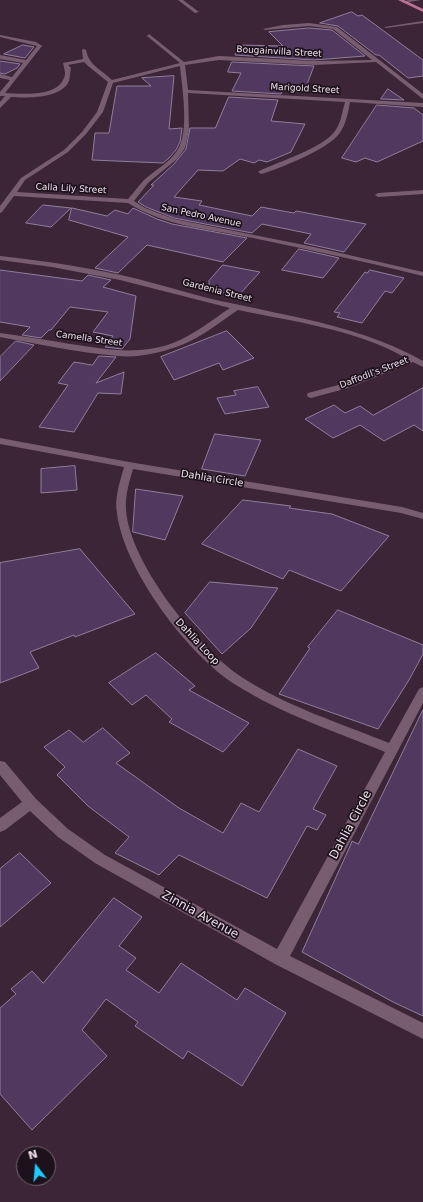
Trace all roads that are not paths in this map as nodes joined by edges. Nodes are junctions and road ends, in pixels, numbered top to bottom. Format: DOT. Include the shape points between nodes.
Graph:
graph roads {
  1 [pos="180,0"];
  2 [pos="419,0"];
  3 [pos="402,1"];
  4 [pos="423,11"];
  5 [pos="197,12"];
  6 [pos="423,22"];
  7 [pos="386,27"];
  8 [pos="265,29"];
  9 [pos="150,35"];
  10 [pos="0,36"];
  11 [pos="14,39"];
  12 [pos="7,42"];
  13 [pos="84,50"];
  14 [pos="0,57"];
  15 [pos="85,60"];
  16 [pos="376,61"];
  17 [pos="26,62"];
  18 [pos="182,62"];
  19 [pos="0,76"];
  20 [pos="14,79"];
  21 [pos="111,82"];
  22 [pos="185,91"];
  23 [pos="0,94"];
  24 [pos="9,95"];
  25 [pos="423,97"];
  26 [pos="348,100"];
  27 [pos="423,105"];
  28 [pos="0,106"];
  29 [pos="261,172"];
  30 [pos="423,192"];
  31 [pos="11,194"];
  32 [pos="378,195"];
  33 [pos="130,201"];
  34 [pos="0,211"];
  35 [pos="0,258"];
  36 [pos="423,274"];
  37 [pos="237,307"];
  38 [pos="0,335"];
  39 [pos="414,358"];
  40 [pos="423,364"];
  41 [pos="311,395"];
  42 [pos="0,440"];
  43 [pos="129,465"];
  44 [pos="423,516"];
  45 [pos="423,692"];
  46 [pos="391,749"];
  47 [pos="0,766"];
  48 [pos="31,803"];
  49 [pos="0,826"];
  50 [pos="280,960"];
  51 [pos="423,1031"];
  1 -- 5 [label="street"];
  2 -- 3 [label="street"];
  3 -- 4 [label="main road"];
  6 -- 7 [label="street"];
  8 -- 16 [label="street" via="311,25 335,28"];
  9 -- 18 [label="street"];
  10 -- 11 [label="street"];
  11 -- 12 [label="street"];
  11 -- 17 [label="street" via="40,45"];
  13 -- 15 [label="street"];
  14 -- 17 [label="street"];
  15 -- 21 [label="street" via="90,67"];
  15 -- 24 [label="street" via="65,64 68,68 66,82 55,91 38,95"];
  16 -- 18 [label="street, Bougainvilla Street" via="314,63 219,58"];
  16 -- 25 [label="street"];
  17 -- 20 [label="street"];
  18 -- 21 [label="street, Bougainvilla Street"];
  18 -- 22 [label="street"];
  19 -- 20 [label="street"];
  20 -- 23 [label="street"];
  21 -- 31 [label="street" via="100,112 84,133 66,151 23,179"];
  22 -- 26 [label="street, Marigold Street"];
  22 -- 33 [label="street" via="186,138 182,149"];
  23 -- 24 [label="street"];
  24 -- 28 [label="street"];
  26 -- 27 [label="street, Marigold Street"];
  26 -- 29 [label="street" via="341,125 333,136 312,149"];
  30 -- 32 [label="street"];
  31 -- 33 [label="street, Calla Lily Street"];
  31 -- 34 [label="street"];
  33 -- 36 [label="street, San Pedro Avenue" via="142,210 166,219"];
  35 -- 37 [label="street, Gardenia Street" via="78,269"];
  37 -- 38 [label="street, Camella Street" via="183,342 158,351 118,354"];
  37 -- 39 [label="street, Gardenia Street" via="359,334"];
  39 -- 40 [label="street, Gardenia Street"];
  39 -- 41 [label="street, Daffodil’s Street" via="345,386"];
  42 -- 43 [label="street, Dahlia Circle"];
  43 -- 44 [label="street, Dahlia Circle" via="402,510"];
  43 -- 46 [label="street, Dahlia Loop" via="122,489 122,514 128,538 146,575 176,619 212,660 238,681 276,701"];
  45 -- 46 [label="street, Dahlia Circle"];
  46 -- 50 [label="street, Dahlia Circle"];
  47 -- 48 [label="street, Zinnia Avenue"];
  48 -- 49 [label="street"];
  48 -- 50 [label="street, Zinnia Avenue" via="63,833 100,859"];
  50 -- 51 [label="street, Zinnia Avenue"];
}
